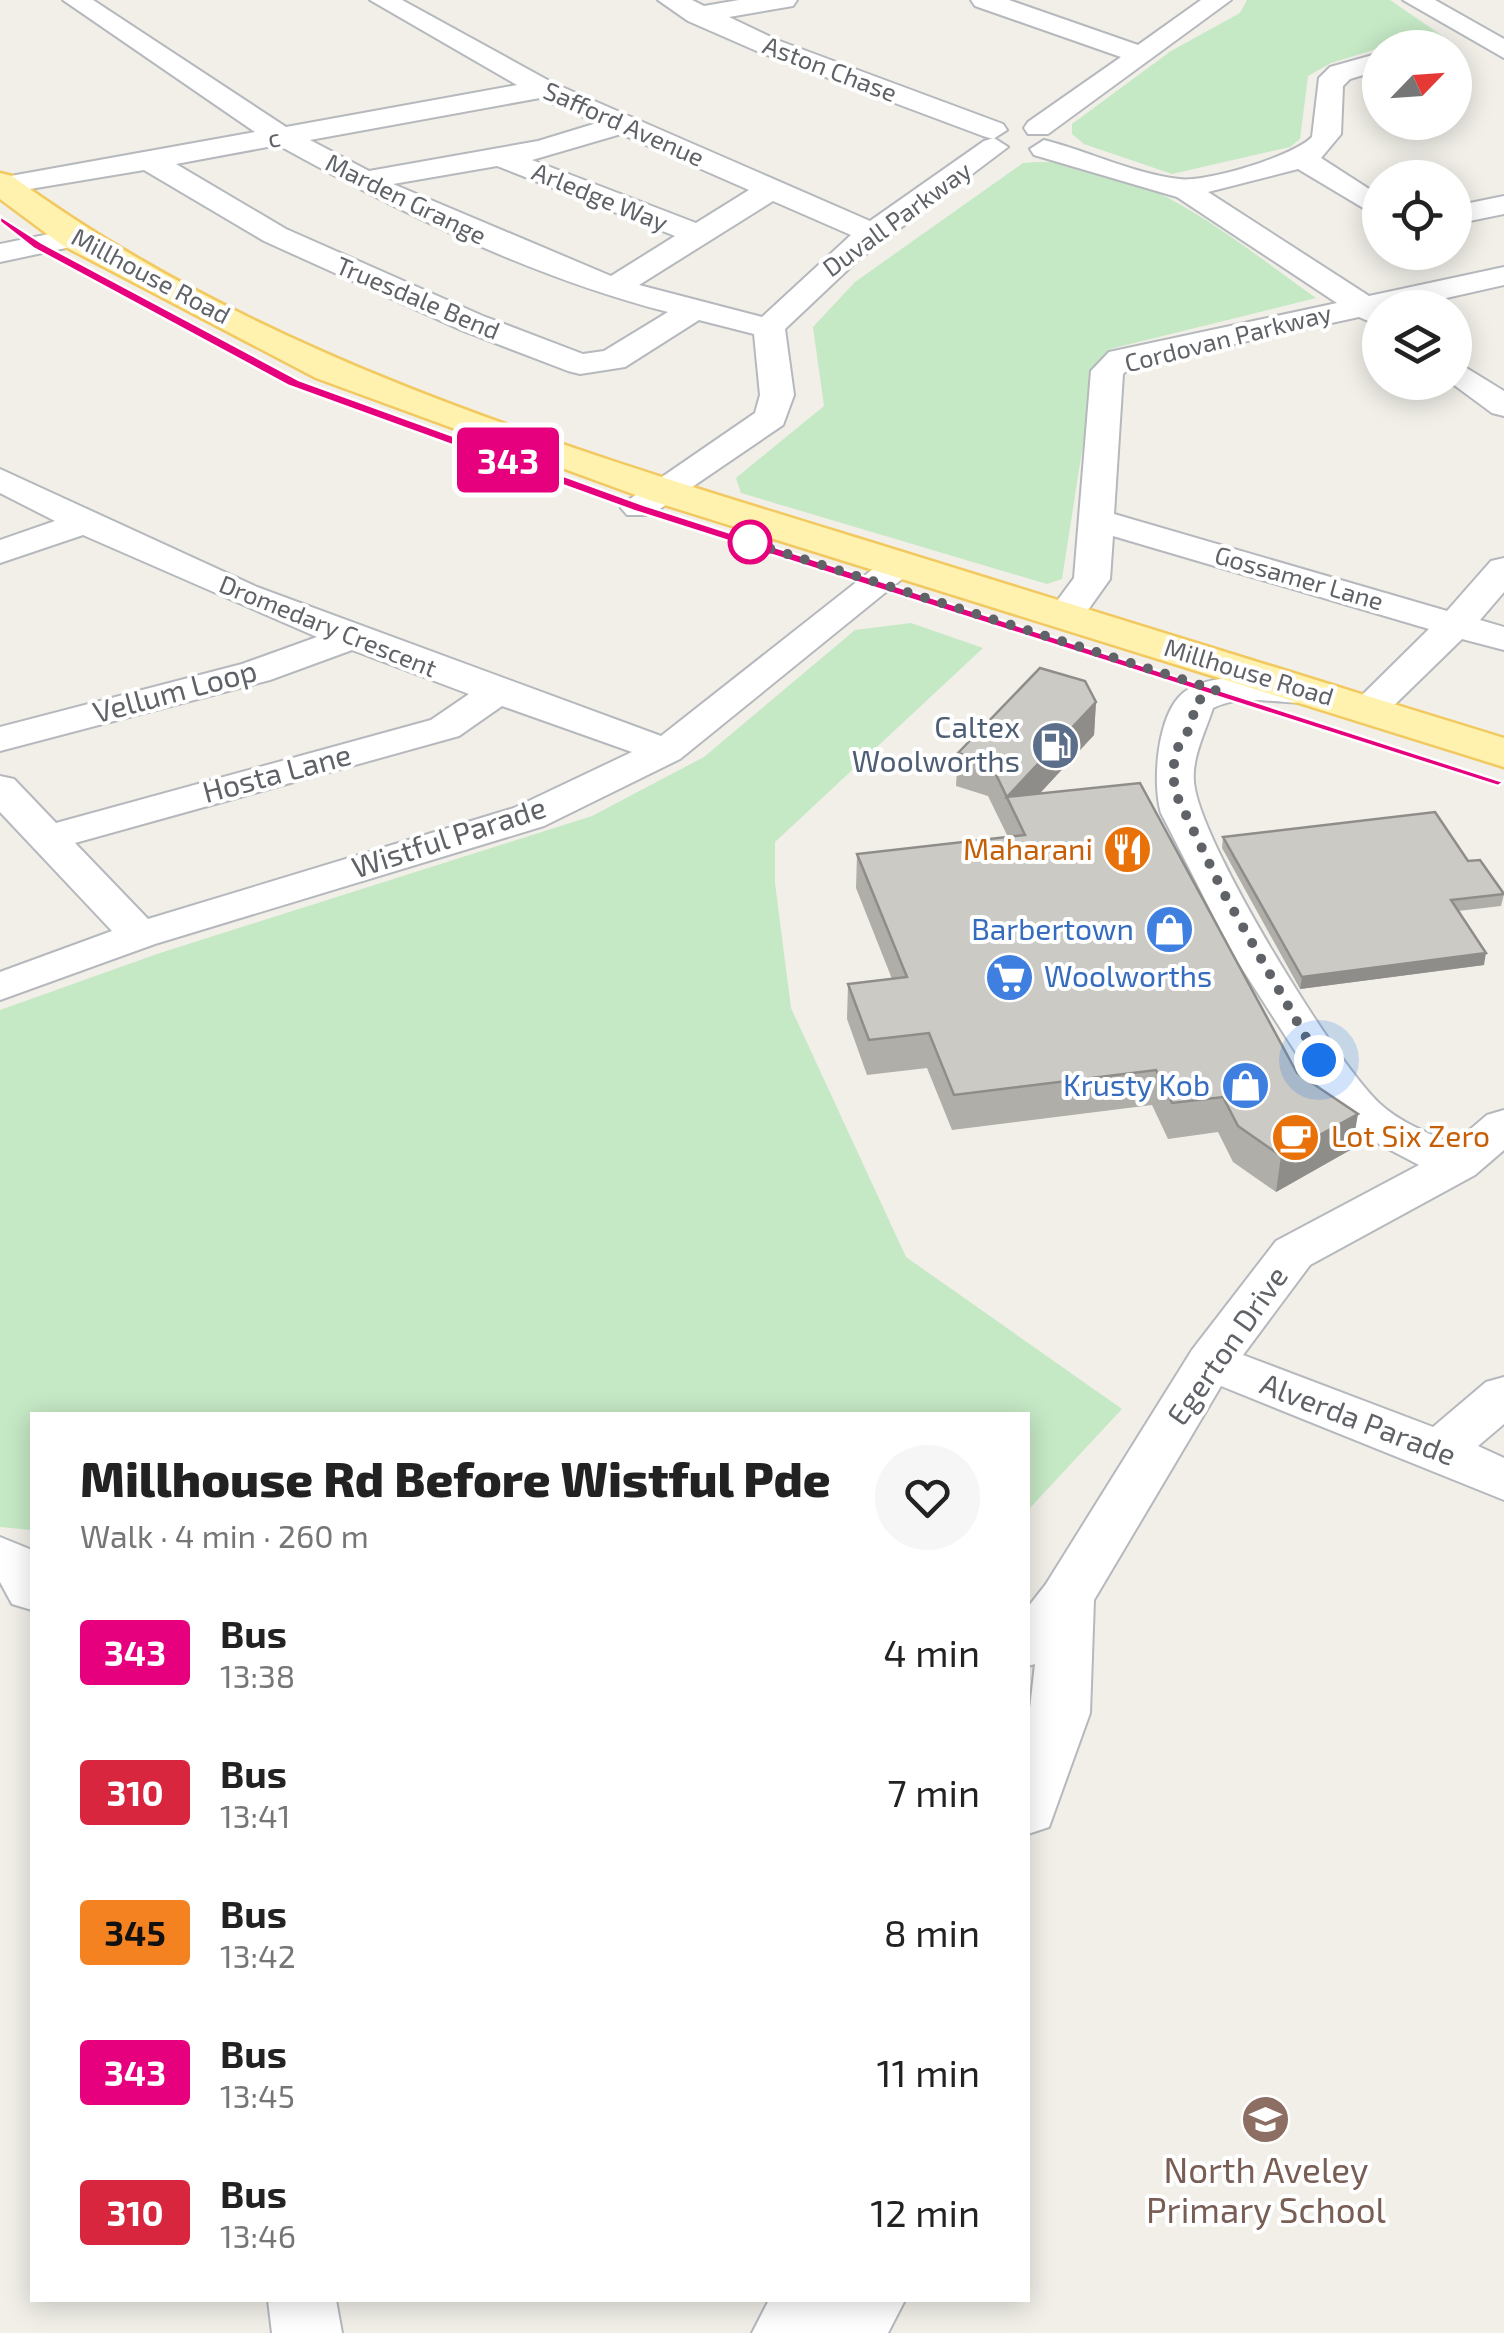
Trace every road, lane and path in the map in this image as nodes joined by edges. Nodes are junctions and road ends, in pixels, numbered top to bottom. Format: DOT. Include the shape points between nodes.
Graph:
graph roads {
  1 [pos="76,0"];
  2 [pos="383,0"];
  3 [pos="670,0"];
  4 [pos="784,0"];
  5 [pos="984,0"];
  6 [pos="1218,0"];
  7 [pos="1416,0"];
  8 [pos="1489,9"];
  9 [pos="697,15"];
  10 [pos="1444,17"];
  11 [pos="1496,46"];
  12 [pos="1142,55"];
  13 [pos="1362,66"];
  14 [pos="543,89"];
  15 [pos="620,125"];
  16 [pos="282,137"];
  17 [pos="994,138"];
  18 [pos="1041,138"];
  19 [pos="501,156"];
  20 [pos="1302,158"];
  21 [pos="149,160"];
  22 [pos="364,181"];
  23 [pos="773,188"];
  24 [pos="1183,189"];
  25 [pos="2,196"];
  26 [pos="1362,197"];
  27 [pos="1504,204"];
  28 [pos="1472,211"];
  29 [pos="873,234"];
  30 [pos="700,235"];
  31 [pos="37,245"];
  32 [pos="1472,266"];
  33 [pos="1499,281"];
  34 [pos="613,288"];
  35 [pos="1462,290"];
  36 [pos="1362,305"];
  37 [pos="692,310"];
  38 [pos="1362,314"];
  39 [pos="768,328"];
  40 [pos="1472,383"];
  41 [pos="1504,406"];
  42 [pos="0,480"];
  43 [pos="653,500"];
  44 [pos="1094,519"];
  45 [pos="82,524"];
  46 [pos="0,552"];
  47 [pos="1504,569"];
  48 [pos="891,574"];
  49 [pos="1065,616"];
  50 [pos="1456,624"];
  51 [pos="1118,632"];
  52 [pos="348,639"];
  53 [pos="1504,639"];
  54 [pos="1222,690"];
  55 [pos="497,692"];
  56 [pos="1317,692"];
  57 [pos="1368,708"];
  58 [pos="0,739"];
  59 [pos="666,751"];
  60 [pos="1504,753"];
  61 [pos="1504,782"];
  62 [pos="0,788"];
  63 [pos="47,838"];
  64 [pos="140,935"];
  65 [pos="0,987"];
  66 [pos="1504,1125"];
  67 [pos="1458,1164"];
  68 [pos="1210,1362"];
  69 [pos="1504,1395"];
  70 [pos="1440,1450"];
  71 [pos="1504,1481"];
  72 [pos="0,1557"];
  73 [pos="30,1586"];
  74 [pos="1046,1625"];
  75 [pos="1030,1804"];
  76 [pos="302,2302"];
  77 [pos="806,2302"];
  78 [pos="870,2302"];
  79 [pos="306,2333"];
  80 [pos="788,2333"];
  81 [pos="848,2333"];
  1 -- 16 [label="street, Marden Grange"];
  2 -- 14 [label="street, Safford Avenue"];
  3 -- 9 [label="street, Aston Chase"];
  4 -- 9 [label="street"];
  5 -- 12 [label="street"];
  6 -- 12 [label="street"];
  7 -- 10 [label="street"];
  8 -- 10 [label="street"];
  9 -- 17 [label="street, Aston Chase"];
  10 -- 11 [label="street"];
  12 -- 18 [label="street"];
  13 -- 20 [label="street" via="1329,84 1327,138"];
  14 -- 15 [label="street, Safford Avenue"];
  14 -- 16 [label="street, c"];
  15 -- 19 [label="street"];
  15 -- 23 [label="street, Safford Avenue"];
  16 -- 21 [label="street, c"];
  16 -- 22 [label="street, Marden Grange"];
  17 -- 18 [label="street"];
  17 -- 29 [label="street, Duvall Parkway"];
  18 -- 24 [label="street"];
  19 -- 22 [label="street"];
  19 -- 30 [label="street, Arledge Way"];
  20 -- 24 [label="street"];
  20 -- 26 [label="street"];
  21 -- 25 [label="street, c"];
  21 -- 37 [label="street, Truesdale Bend" via="275,234 580,364 613,360"];
  22 -- 34 [label="street, Marden Grange"];
  23 -- 29 [label="street, Safford Avenue"];
  23 -- 30 [label="street"];
  24 -- 36 [label="street"];
  25 -- 31 [label="main road, Millhouse Road"];
  27 -- 28 [label="street"];
  29 -- 39 [label="street, Duvall Parkway" via="838,258"];
  30 -- 34 [label="street"];
  31 -- 43 [label="main road, Millhouse Road" via="312,376"];
  32 -- 33 [label="street"];
  33 -- 35 [label="street"];
  34 -- 37 [label="street, Marden Grange"];
  37 -- 39 [label="street, Marden Grange"];
  38 -- 44 [label="street, Cordovan Parkway" via="1122,360 1107,371"];
  39 -- 43 [label="street" via="777,395 771,418"];
  40 -- 41 [label="street"];
  42 -- 45 [label="street, Dromedary Crescent"];
  43 -- 48 [label="main road, Millhouse Road"];
  44 -- 49 [label="street, Cordovan Parkway" via="1092,579"];
  44 -- 50 [label="street, Gossamer Lane"];
  45 -- 46 [label="street"];
  45 -- 52 [label="street, Dromedary Crescent"];
  47 -- 50 [label="street"];
  48 -- 49 [label="main road, Millhouse Road"];
  48 -- 54 [label="main road, Millhouse Road"];
  48 -- 59 [label="street, Wistful Parade"];
  49 -- 51 [label="main road, Millhouse Road"];
  50 -- 53 [label="street, Gossamer Lane"];
  50 -- 57 [label="street"];
  51 -- 54 [label="street" via="1136,648 1210,674"];
  51 -- 56 [label="main road, Millhouse Road"];
  52 -- 55 [label="street, Dromedary Crescent"];
  52 -- 58 [label="street, Vellum Loop" via="256,672"];
  54 -- 56 [label="street" via="1263,685"];
  54 -- 61 [label="main road, Millhouse Road"];
  54 -- 67 [label="street" via="1217,708 1191,726 1174,754 1174,790 1223,892 1319,1060 1364,1115"];
  55 -- 59 [label="street, Dromedary Crescent"];
  55 -- 63 [label="street, Hosta Lane" via="445,728"];
  56 -- 57 [label="main road, Millhouse Road"];
  57 -- 60 [label="main road, Millhouse Road"];
  59 -- 64 [label="street, Wistful Parade" via="529,816"];
  62 -- 63 [label="street"];
  63 -- 64 [label="street"];
  64 -- 65 [label="street, Wistful Parade"];
  66 -- 67 [label="street, Egerton Drive"];
  67 -- 68 [label="street, Egerton Drive" via="1293,1253"];
  68 -- 70 [label="street, Alverda Parade"];
  68 -- 74 [label="street, Egerton Drive"];
  69 -- 70 [label="street"];
  70 -- 71 [label="street, Alverda Parade"];
  72 -- 73 [label="street" via="19,1567"];
  74 -- 75 [label="street, Egerton Drive" via="1060,1712"];
  76 -- 79 [label="street"];
  77 -- 80 [label="street"];
  78 -- 81 [label="street"];
}
